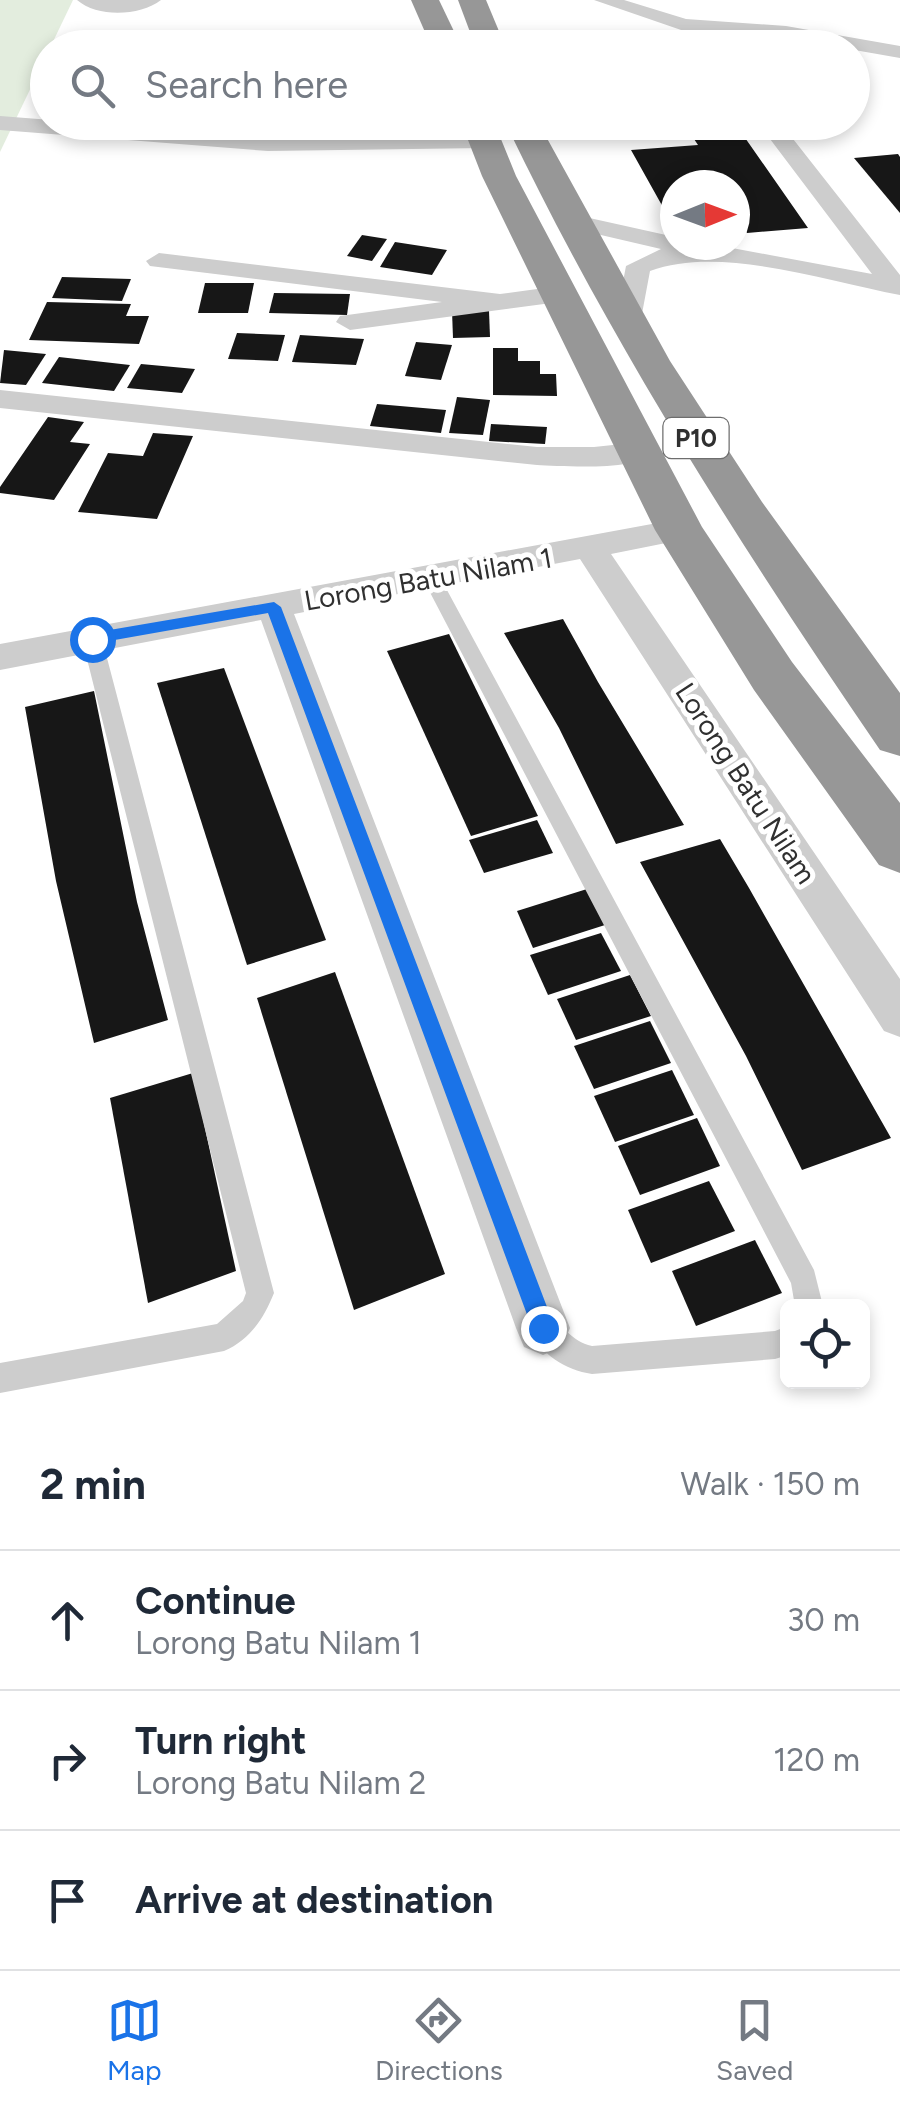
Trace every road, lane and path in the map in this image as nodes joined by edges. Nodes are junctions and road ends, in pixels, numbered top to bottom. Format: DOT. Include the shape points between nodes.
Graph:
graph roads {
  1 [pos="87,0"];
  2 [pos="151,0"];
  3 [pos="425,0"];
  4 [pos="472,0"];
  5 [pos="604,0"];
  6 [pos="439,30"];
  7 [pos="484,30"];
  8 [pos="746,30"];
  9 [pos="870,47"];
  10 [pos="900,52"];
  11 [pos="0,123"];
  12 [pos="30,125"];
  13 [pos="217,140"];
  14 [pos="323,140"];
  15 [pos="506,140"];
  16 [pos="510,140"];
  17 [pos="514,140"];
  18 [pos="782,140"];
  19 [pos="568,220"];
  20 [pos="611,233"];
  21 [pos="660,242"];
  22 [pos="660,258"];
  23 [pos="750,259"];
  24 [pos="159,262"];
  25 [pos="898,286"];
  26 [pos="560,294"];
  27 [pos="490,300"];
  28 [pos="350,322"];
  29 [pos="628,330"];
  30 [pos="0,399"];
  31 [pos="641,451"];
  32 [pos="679,530"];
  33 [pos="591,550"];
  34 [pos="432,579"];
  35 [pos="274,607"];
  36 [pos="92,639"];
  37 [pos="0,657"];
  38 [pos="900,735"];
  39 [pos="900,848"];
  40 [pos="900,1017"];
  41 [pos="808,1299"];
  42 [pos="543,1328"];
  43 [pos="780,1343"];
  44 [pos="0,1378"];
  1 -- 2 [label="street" via="125,6"];
  3 -- 6 [label="highway"];
  4 -- 7 [label="highway"];
  5 -- 8 [label="street" via="705,28"];
  9 -- 10 [label="street"];
  11 -- 12 [label="street"];
  13 -- 14 [label="street"];
  15 -- 26 [label="highway, P10"];
  16 -- 19 [label="highway, P10"];
  17 -- 20 [label="highway"];
  18 -- 25 [label="street"];
  19 -- 20 [label="street"];
  19 -- 29 [label="highway, P10"];
  20 -- 21 [label="street"];
  22 -- 29 [label="street" via="639,266 634,277"];
  23 -- 25 [label="street"];
  24 -- 27 [label="street"];
  26 -- 27 [label="street"];
  26 -- 31 [label="highway, P10"];
  27 -- 28 [label="street"];
  29 -- 38 [label="highway, P10" via="770,555"];
  30 -- 31 [label="street" via="537,456"];
  31 -- 32 [label="highway, P10"];
  32 -- 33 [label="street, Lorong Batu Nilam 1"];
  32 -- 39 [label="highway, P10" via="773,676"];
  33 -- 34 [label="street, Lorong Batu Nilam 1"];
  33 -- 40 [label="street, Lorong Batu Nilam"];
  34 -- 35 [label="street, Lorong Batu Nilam 1"];
  34 -- 41 [label="lane" via="804,1280"];
  35 -- 36 [label="street, Lorong Batu Nilam 1"];
  35 -- 42 [label="street"];
  36 -- 37 [label="street, Lorong Batu Nilam 1"];
  36 -- 44 [label="lane" via="260,1293 253,1311 224,1336"];
  42 -- 43 [label="lane" via="573,1357 592,1360"];
}
